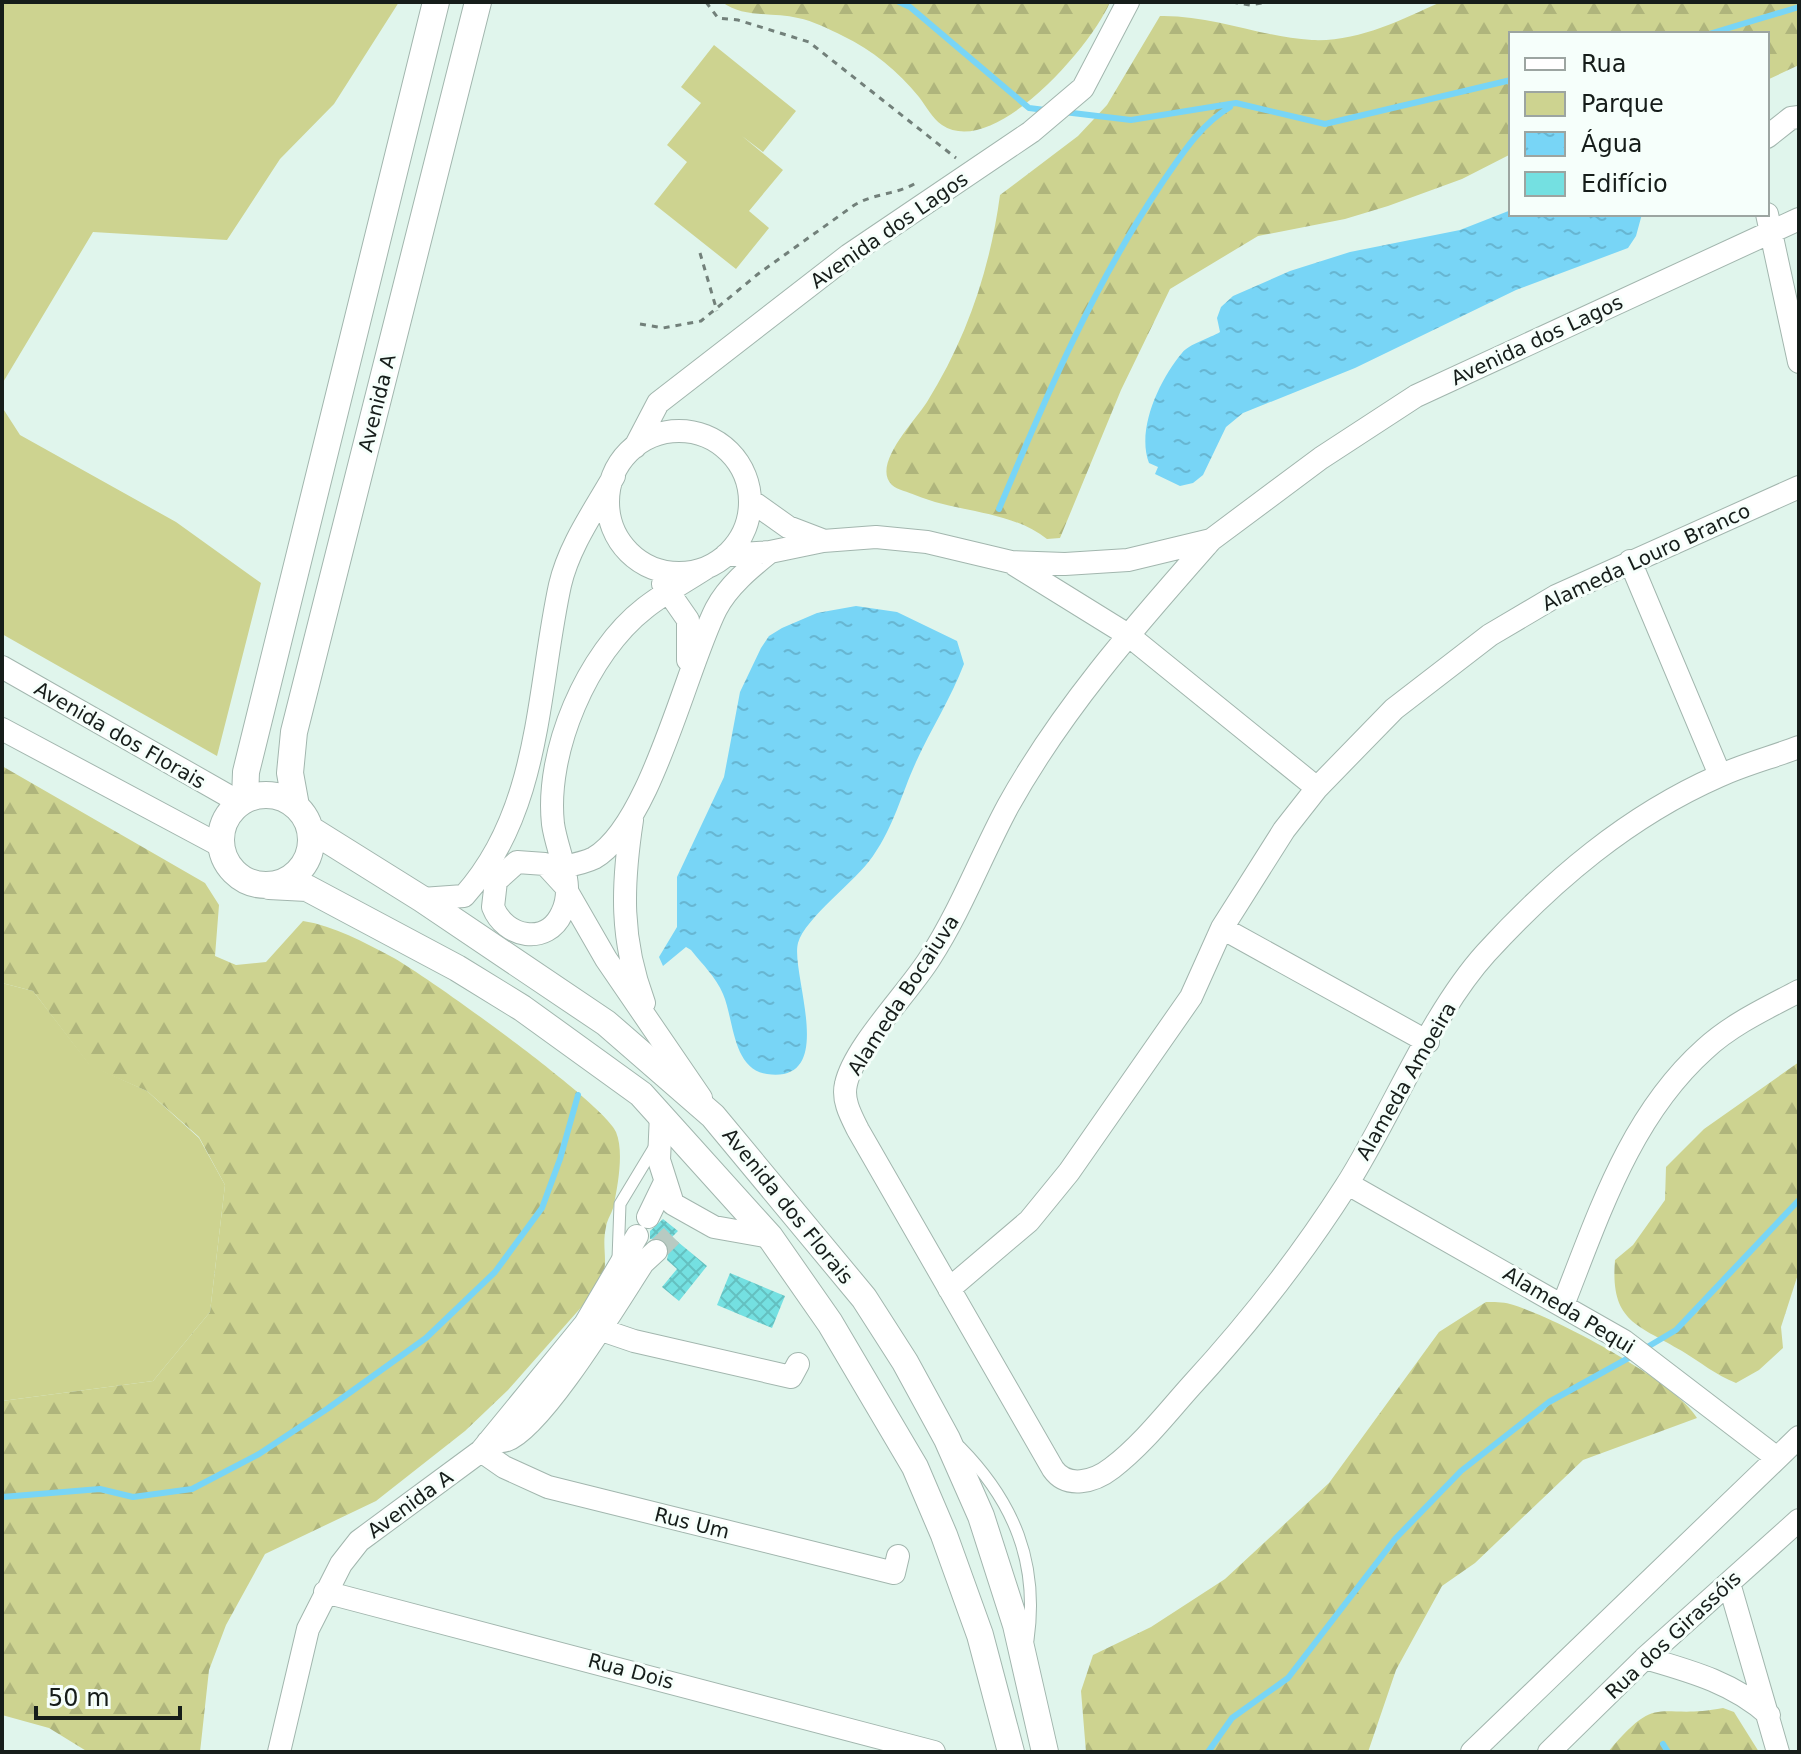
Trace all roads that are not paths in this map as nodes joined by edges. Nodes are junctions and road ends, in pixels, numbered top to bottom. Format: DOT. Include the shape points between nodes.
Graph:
graph roads {
  1 [pos="436,2"];
  2 [pos="478,2"];
  3 [pos="1128,2"];
  4 [pos="1799,117"];
  5 [pos="1769,135"];
  6 [pos="1799,219"];
  7 [pos="1770,224"];
  8 [pos="1799,362"];
  9 [pos="635,447"];
  10 [pos="614,476"];
  11 [pos="1799,487"];
  12 [pos="750,500"];
  13 [pos="1211,540"];
  14 [pos="823,541"];
  15 [pos="770,552"];
  16 [pos="726,555"];
  17 [pos="1630,561"];
  18 [pos="1011,562"];
  19 [pos="645,564"];
  20 [pos="706,568"];
  21 [pos="671,592"];
  22 [pos="1128,635"];
  23 [pos="2,667"];
  24 [pos="686,693"];
  25 [pos="2,729"];
  26 [pos="1799,747"];
  27 [pos="533,751"];
  28 [pos="558,762"];
  29 [pos="1720,775"];
  30 [pos="1317,788"];
  31 [pos="242,800"];
  32 [pos="296,806"];
  33 [pos="633,811"];
  34 [pos="310,829"];
  35 [pos="221,846"];
  36 [pos="498,851"];
  37 [pos="587,861"];
  38 [pos="563,879"];
  39 [pos="496,881"];
  40 [pos="623,884"];
  41 [pos="269,886"];
  42 [pos="464,896"];
  43 [pos="422,899"];
  44 [pos="1222,928"];
  45 [pos="1799,991"];
  46 [pos="1428,1042"];
  47 [pos="676,1061"];
  48 [pos="661,1114"];
  49 [pos="713,1116"];
  50 [pos="658,1142"];
  51 [pos="664,1184"];
  52 [pos="1348,1184"];
  53 [pos="770,1237"];
  54 [pos="639,1247"];
  55 [pos="949,1289"];
  56 [pos="864,1298"];
  57 [pos="1563,1305"];
  58 [pos="830,1323"];
  59 [pos="593,1327"];
  60 [pos="798,1364"];
  61 [pos="1799,1437"];
  62 [pos="490,1440"];
  63 [pos="1777,1458"];
  64 [pos="1073,1481"];
  65 [pos="1799,1520"];
  66 [pos="898,1556"];
  67 [pos="1729,1583"];
  68 [pos="325,1592"];
  69 [pos="1645,1658"];
  70 [pos="1770,1716"];
  71 [pos="279,1752"];
  72 [pos="934,1752"];
  73 [pos="1011,1752"];
  74 [pos="1045,1752"];
  75 [pos="1472,1752"];
  76 [pos="1549,1752"];
  77 [pos="1778,1752"];
  1 -- 31 [label="street, Avenida A"];
  2 -- 32 [label="street, Avenida A" via="294,732 290,773"];
  3 -- 9 [label="street, Avenida dos Lagos" via="1083,88 1031,132 849,255 658,403"];
  4 -- 5 [label="street"];
  6 -- 7 [label="street, Avenida dos Lagos"];
  7 -- 8 [label="street"];
  7 -- 13 [label="street, Avenida dos Lagos" via="1416,396"];
  9 -- 10 [label="street, Avenida dos Lagos"];
  9 -- 12 [label="street" via="668,432 704,435 725,447 740,466"];
  10 -- 19 [label="street" via="609,501 613,526 625,548"];
  10 -- 27 [label="street, Avenida dos Lagos" via="572,550 560,584"];
  11 -- 17 [label="street, Alameda Louro Branco"];
  12 -- 14 [label="street, Avenida dos Lagos" via="788,527"];
  12 -- 16 [label="street, Avenida dos Lagos" via="742,536"];
  13 -- 18 [label="street, Avenida dos Lagos" via="1128,560"];
  13 -- 22 [label="street, Avenida dos Lagos"];
  14 -- 15 [label="street, Avenida dos Lagos"];
  14 -- 18 [label="street, Avenida dos Lagos" via="876,537 927,542"];
  15 -- 16 [label="street, Avenida dos Lagos"];
  15 -- 24 [label="street" via="743,574 717,608"];
  16 -- 20 [label="street, Avenida dos Lagos"];
  17 -- 29 [label="street"];
  17 -- 30 [label="street, Alameda Louro Branco" via="1490,635 1394,709"];
  18 -- 22 [label="street"];
  19 -- 20 [label="street" via="681,573"];
  19 -- 21 [label="street"];
  20 -- 21 [label="street, Avenida dos Lagos"];
  21 -- 24 [label="street" via="691,631"];
  21 -- 28 [label="street, Avenida dos Lagos" via="646,607 607,651 568,717"];
  22 -- 30 [label="street"];
  22 -- 55 [label="street, Alameda Bocaiuva" via="1057,728 1008,806 931,958 846,1083 845,1099 858,1130"];
  23 -- 31 [label="street, Avenida dos Florais"];
  24 -- 33 [label="street"];
  25 -- 35 [label="street, Avenida dos Florais"];
  26 -- 29 [label="street, Alameda Amoeira"];
  27 -- 28 [label="street"];
  27 -- 36 [label="street, Avenida dos Lagos"];
  28 -- 38 [label="street, Avenida dos Lagos" via="553,825"];
  29 -- 46 [label="street, Alameda Amoeira" via="1602,843 1528,909 1483,956"];
  30 -- 44 [label="street, Alameda Louro Branco" via="1249,881"];
  31 -- 32 [label="street, Avenida dos Florais" via="272,795"];
  31 -- 35 [label="street" via="226,819"];
  32 -- 34 [label="street, Avenida dos Florais"];
  33 -- 37 [label="street" via="615,839"];
  33 -- 40 [label="street"];
  34 -- 41 [label="street" via="303,867 294,877"];
  34 -- 43 [label="street, Avenida dos Florais"];
  35 -- 41 [label="street, Avenida dos Florais" via="232,871 255,885"];
  36 -- 39 [label="street"];
  36 -- 42 [label="street, Avenida dos Lagos"];
  37 -- 38 [label="street"];
  37 -- 40 [label="street" via="606,865"];
  38 -- 39 [label="street" via="536,861 517,862"];
  38 -- 39 [label="street" via="563,912 552,927 526,935 509,929 496,916"];
  38 -- 47 [label="street, Avenida dos Lagos" via="606,959"];
  39 -- 42 [label="street"];
  40 -- 47 [label="street" via="624,925 642,997"];
  41 -- 48 [label="street, Avenida dos Florais" via="307,888 457,968 522,1008"];
  42 -- 43 [label="street"];
  43 -- 49 [label="street, Avenida dos Florais" via="606,1023"];
  44 -- 46 [label="street"];
  44 -- 55 [label="street, Alameda Louro Branco" via="1191,997 1069,1172 1029,1221"];
  45 -- 57 [label="street" via="1717,1040 1677,1075 1645,1119 1612,1183"];
  46 -- 52 [label="street, Alameda Amoeira"];
  47 -- 49 [label="street"];
  48 -- 50 [label="street"];
  48 -- 53 [label="street, Avenida dos Florais"];
  49 -- 56 [label="street, Avenida dos Florais"];
  50 -- 51 [label="street"];
  50 -- 54 [label="lane" via="620,1204"];
  51 -- 53 [label="street" via="684,1223"];
  51 -- 54 [label="street"];
  52 -- 57 [label="street, Alameda Pequi"];
  52 -- 64 [label="street, Alameda Amoeira" via="1244,1329 1157,1425 1111,1469"];
  53 -- 58 [label="street, Avenida dos Florais"];
  54 -- 59 [label="street"];
  55 -- 64 [label="street, Alameda Bocaiuva" via="1053,1469"];
  56 -- 58 [label="street"];
  56 -- 74 [label="street, Avenida dos Florais" via="941,1427 981,1516"];
  57 -- 63 [label="street, Alameda Pequi" via="1666,1370"];
  58 -- 73 [label="street, Avenida dos Florais" via="915,1467 944,1535 980,1635"];
  59 -- 60 [label="street" via="791,1377"];
  59 -- 62 [label="street"];
  59 -- 62 [label="street, Avenida A" via="527,1423 509,1440"];
  61 -- 63 [label="street"];
  62 -- 66 [label="street, Rus Um" via="504,1467 548,1487 894,1573"];
  62 -- 68 [label="street, Avenida A" via="359,1541"];
  63 -- 75 [label="street"];
  65 -- 67 [label="street, Rua dos Girassóis"];
  67 -- 69 [label="street, Rua dos Girassóis"];
  67 -- 70 [label="street"];
  68 -- 71 [label="street, Avenida A" via="302,1652"];
  68 -- 72 [label="street, Rua Dois"];
  69 -- 70 [label="street" via="1709,1677 1751,1699"];
  69 -- 76 [label="street, Rua dos Girassóis"];
  70 -- 77 [label="street"];
}
